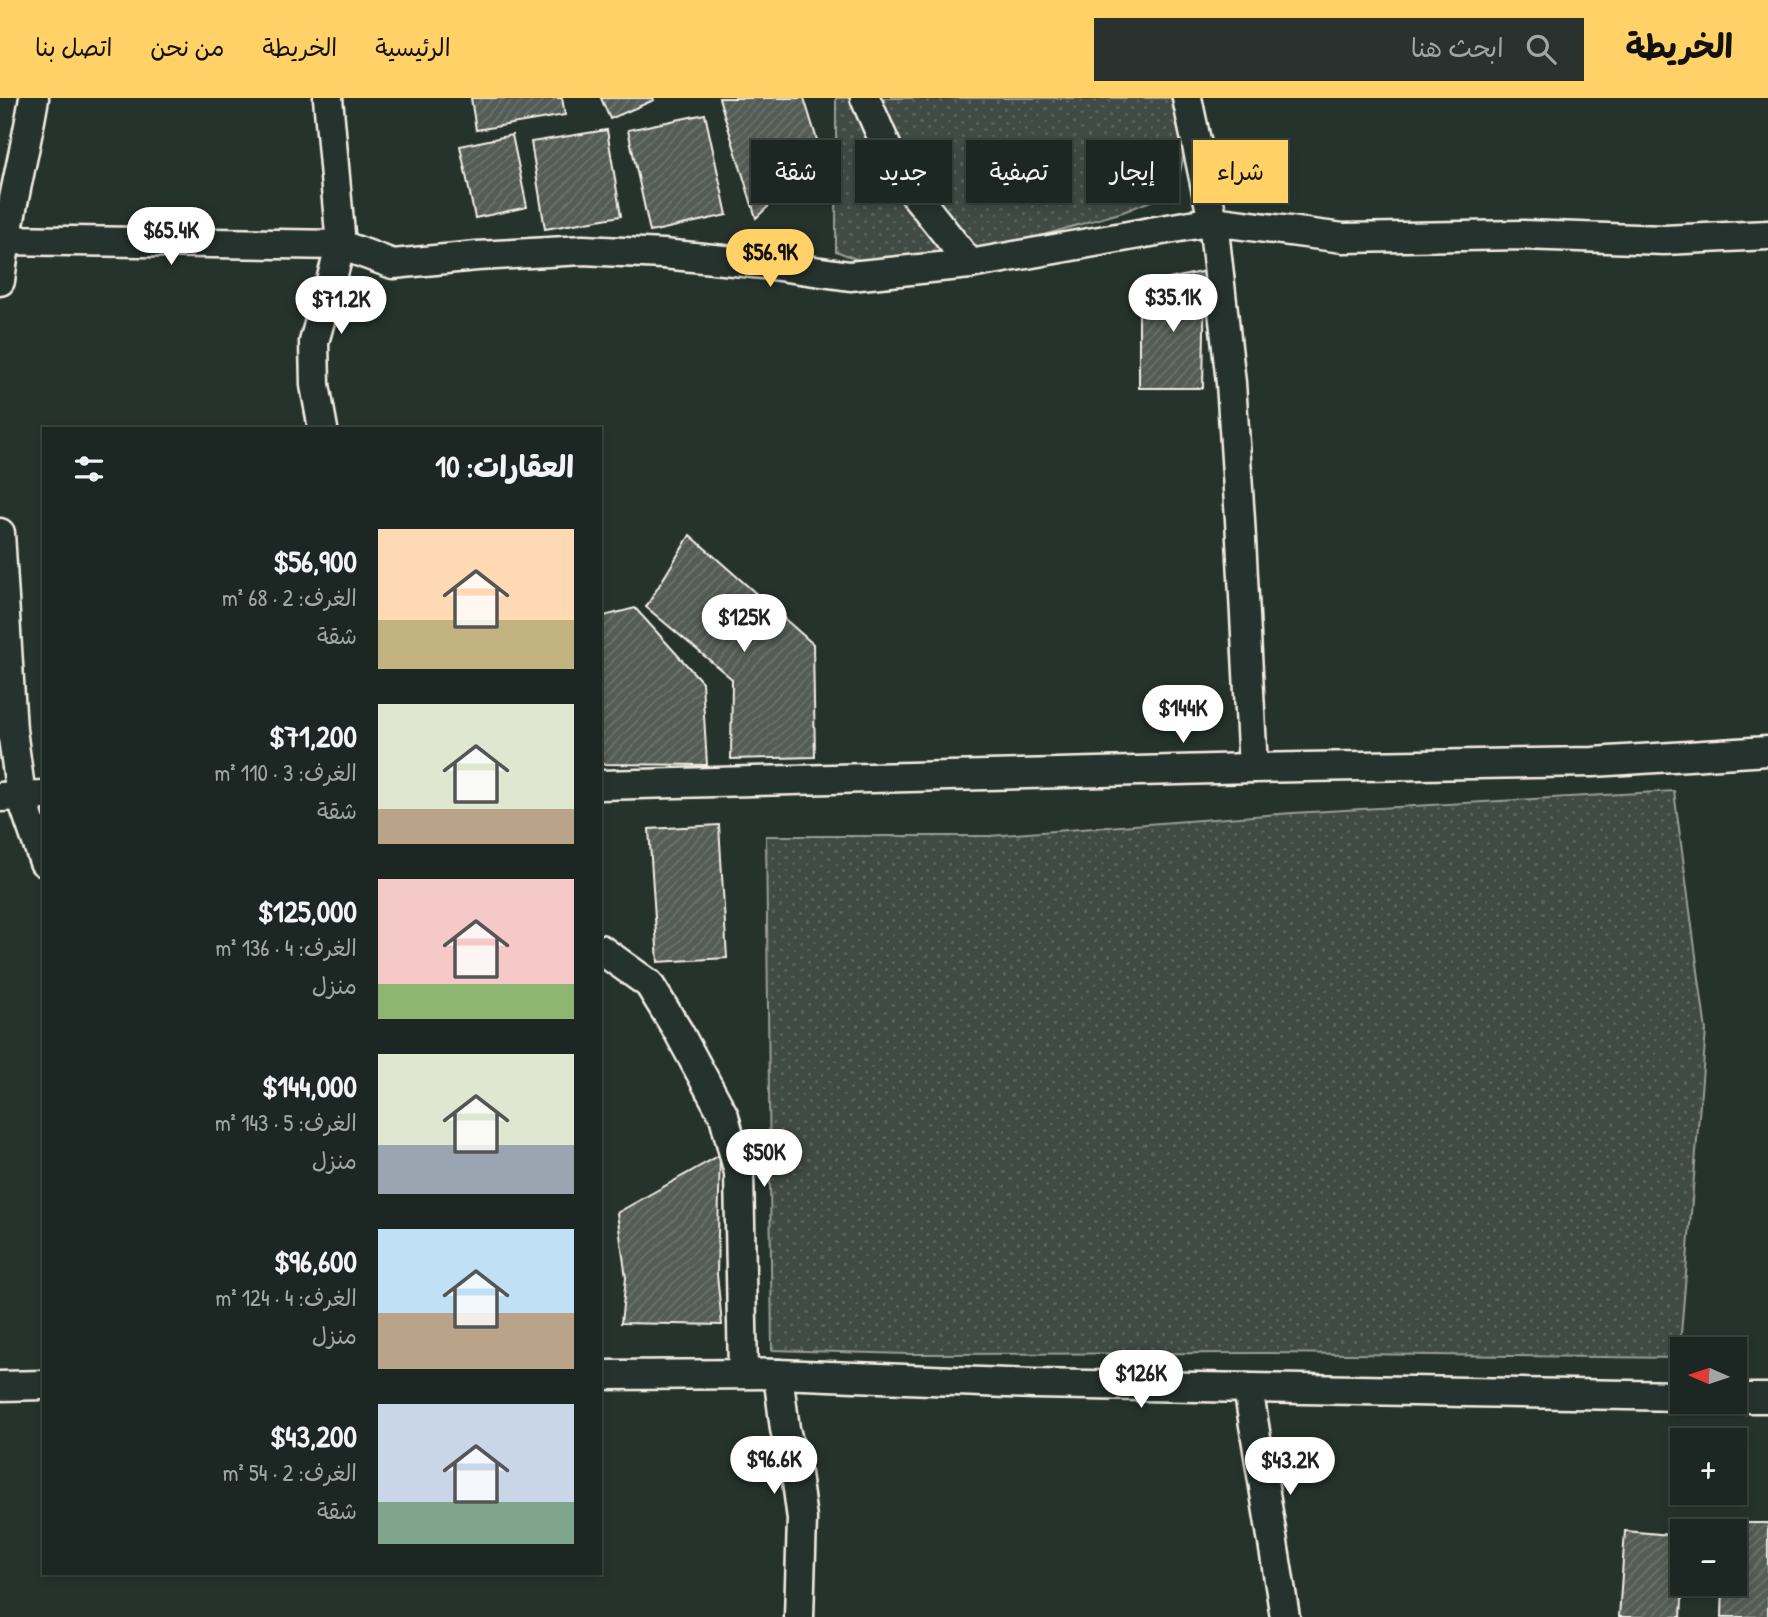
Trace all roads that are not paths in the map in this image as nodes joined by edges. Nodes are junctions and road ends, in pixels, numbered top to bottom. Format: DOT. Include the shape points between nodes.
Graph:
graph roads {
  1 [pos="33,98"];
  2 [pos="328,98"];
  3 [pos="865,98"];
  4 [pos="1187,98"];
  5 [pos="1213,221"];
  6 [pos="1768,235"];
  7 [pos="2,240"];
  8 [pos="341,245"];
  9 [pos="970,264"];
  10 [pos="0,281"];
  11 [pos="323,427"];
  12 [pos="0,533"];
  13 [pos="1768,751"];
  14 [pos="1253,768"];
  15 [pos="602,785"];
  16 [pos="22,796"];
  17 [pos="42,856"];
  18 [pos="602,951"];
  19 [pos="778,1374"];
  20 [pos="602,1375"];
  21 [pos="42,1385"];
  22 [pos="0,1386"];
  23 [pos="1248,1388"];
  24 [pos="1670,1396"];
  25 [pos="1747,1398"];
  26 [pos="1768,1398"];
  27 [pos="799,1617"];
  28 [pos="1285,1617"];
  1 -- 7 [label="street"];
  2 -- 8 [label="street"];
  3 -- 9 [label="street" via="898,173"];
  4 -- 5 [label="street"];
  5 -- 6 [label="street" via="1343,238 1523,235 1664,240"];
  5 -- 9 [label="street"];
  5 -- 14 [label="street" via="1232,397"];
  7 -- 8 [label="street"];
  7 -- 10 [label="street"];
  8 -- 9 [label="street" via="393,264 583,250 764,264 850,276"];
  8 -- 11 [label="street" via="314,342"];
  12 -- 16 [label="street" via="12,730"];
  13 -- 14 [label="street" via="1593,762"];
  14 -- 15 [label="street"];
  16 -- 17 [label="street"];
  18 -- 19 [label="street" via="649,984 724,1116 740,1173 743,1373"];
  19 -- 20 [label="street"];
  19 -- 23 [label="street"];
  19 -- 27 [label="street" via="802,1519"];
  21 -- 22 [label="street"];
  23 -- 24 [label="street"];
  23 -- 28 [label="street"];
  25 -- 26 [label="street"];
}
